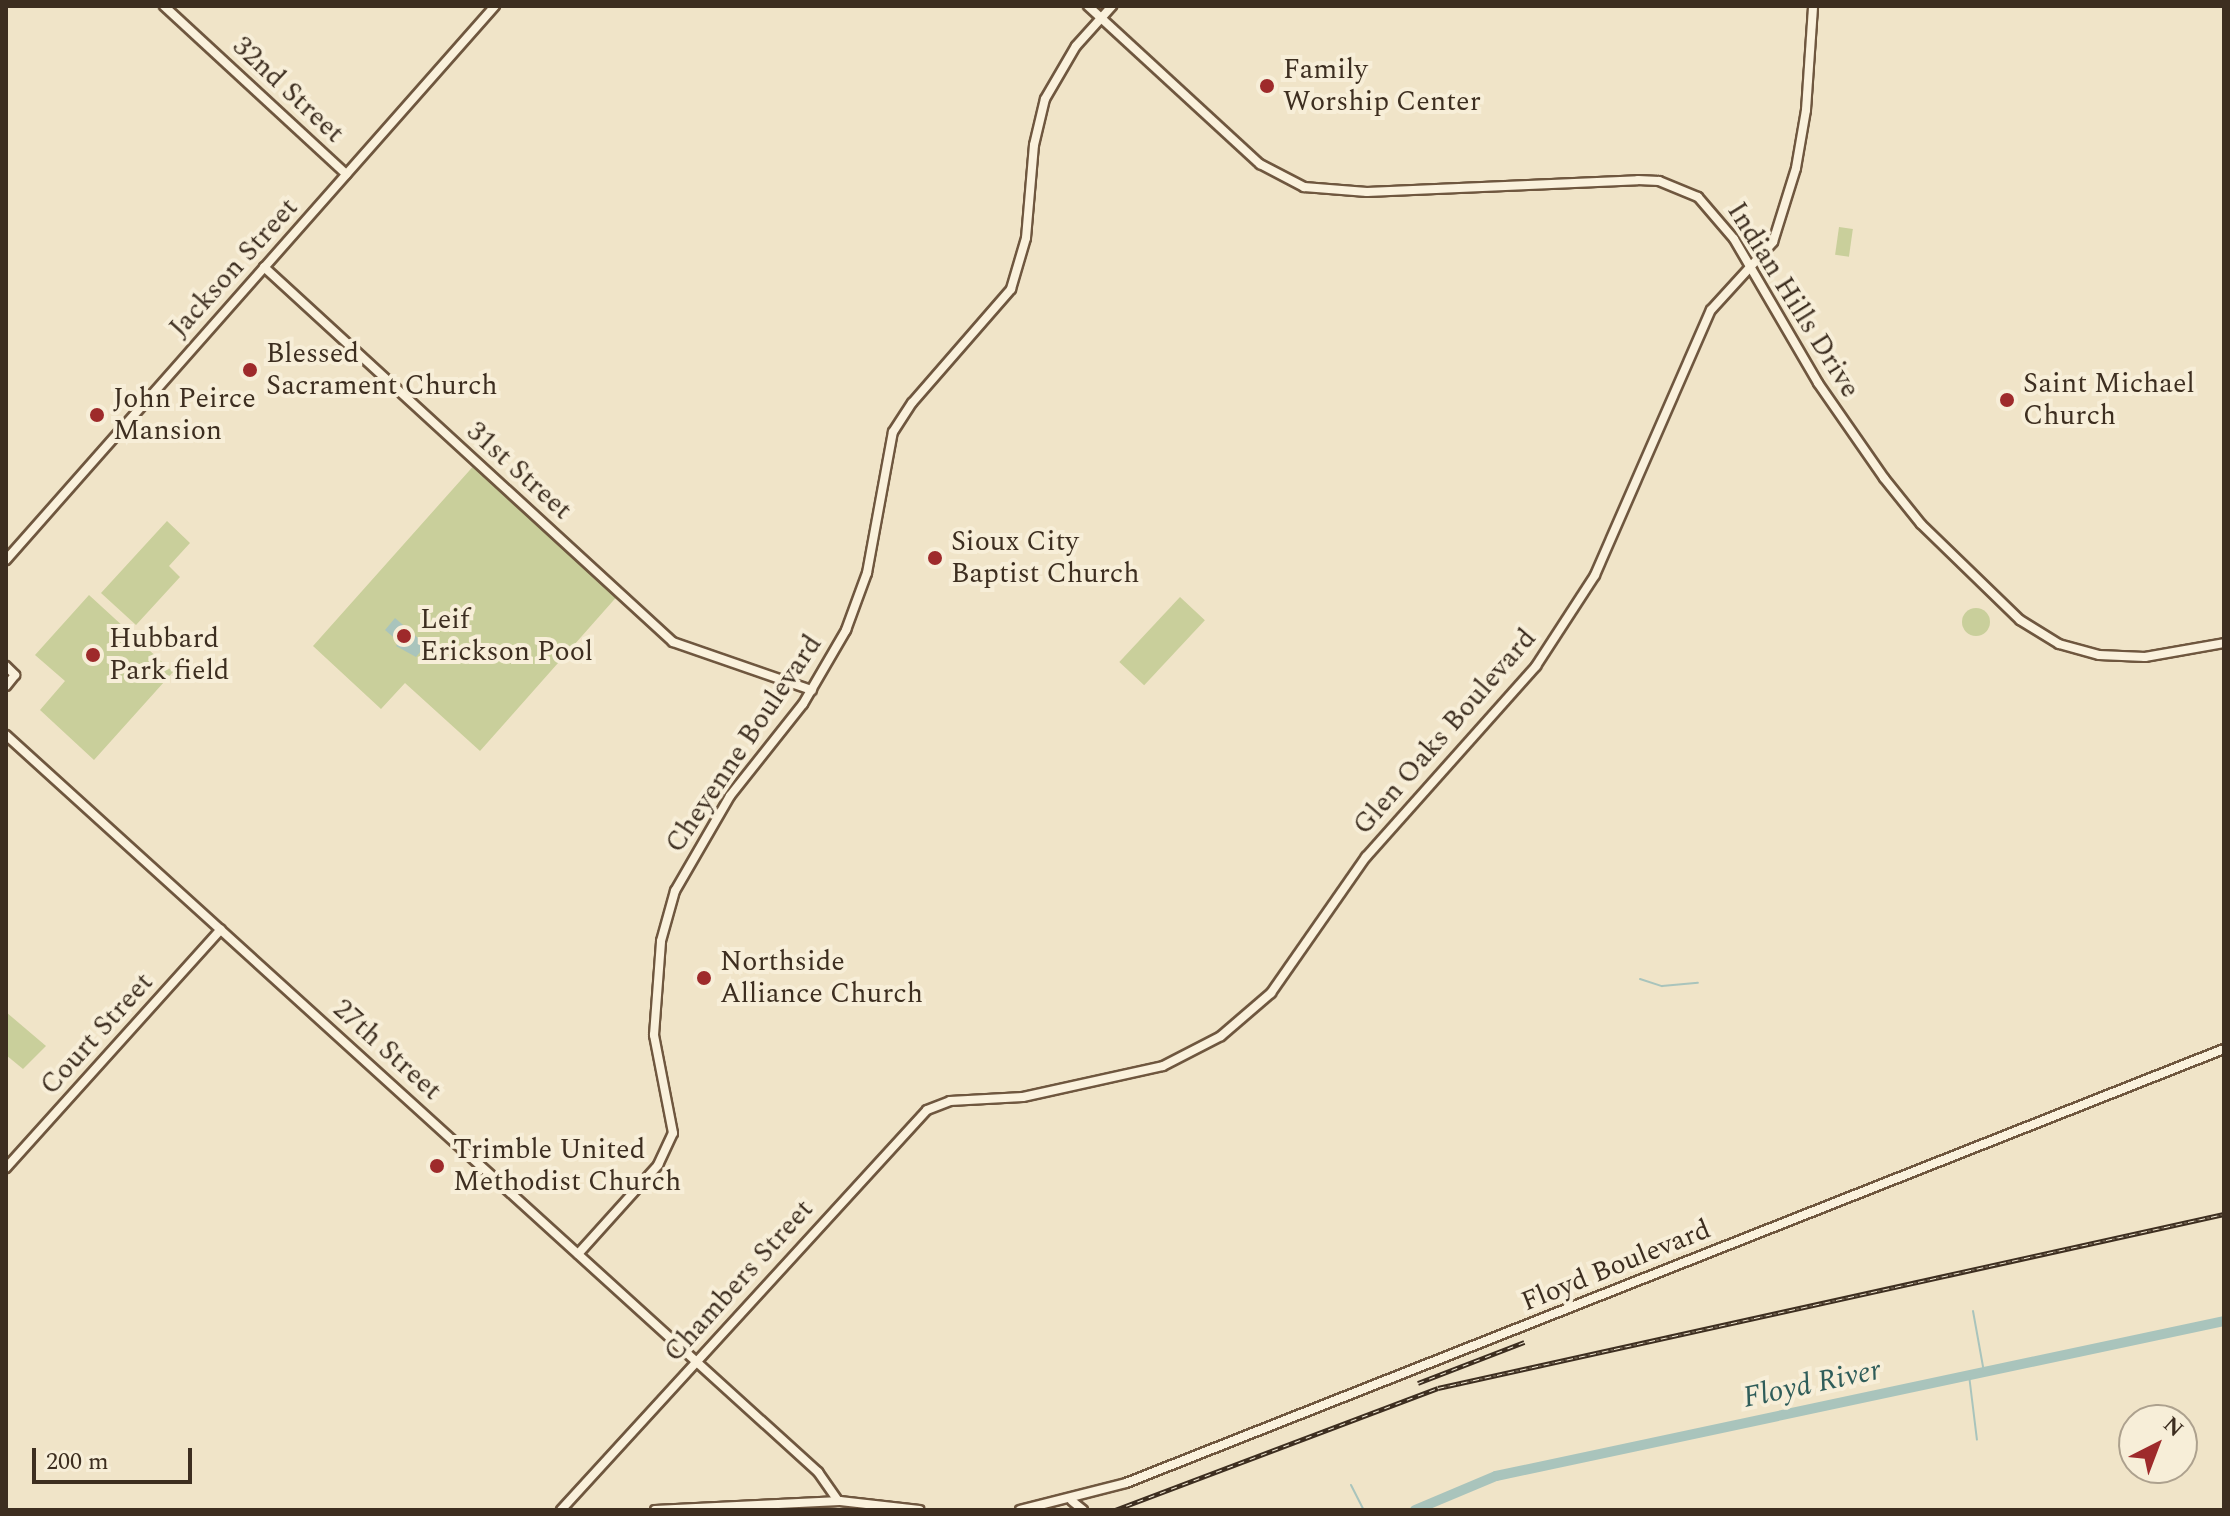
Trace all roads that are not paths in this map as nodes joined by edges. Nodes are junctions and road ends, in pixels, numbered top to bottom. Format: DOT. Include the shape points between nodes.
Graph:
graph roads {
  1 [pos="164,6"];
  2 [pos="495,6"];
  3 [pos="1088,6"];
  4 [pos="1112,6"];
  5 [pos="1813,6"];
  6 [pos="1101,18"];
  7 [pos="346,174"];
  8 [pos="264,267"];
  9 [pos="1752,267"];
  10 [pos="6,560"];
  11 [pos="2224,643"];
  12 [pos="6,666"];
  13 [pos="6,686"];
  14 [pos="812,690"];
  15 [pos="6,735"];
  16 [pos="221,929"];
  17 [pos="2224,1049"];
  18 [pos="962,1100"];
  19 [pos="6,1168"];
  20 [pos="578,1254"];
  21 [pos="696,1361"];
  22 [pos="838,1501"];
  23 [pos="1072,1501"];
  24 [pos="561,1510"];
  25 [pos="655,1510"];
  26 [pos="919,1510"];
  27 [pos="1020,1510"];
  28 [pos="1083,1510"];
  1 -- 7 [label="main road, 32nd Street"];
  2 -- 7 [label="main road, Jackson Street"];
  3 -- 6 [label="main road, Indian Hills Drive"];
  4 -- 6 [label="main road, Cheyenne Boulevard"];
  5 -- 9 [label="main road, Glen Oaks Boulevard" via="1796,168 1773,242"];
  6 -- 9 [label="main road, Indian Hills Drive" via="1260,164 1291,182 1346,192 1659,181 1710,208"];
  6 -- 14 [label="main road, Cheyenne Boulevard" via="1061,67 1042,109 1026,238 1011,289 893,432 862,590"];
  7 -- 8 [label="main road, Jackson Street"];
  8 -- 10 [label="main road, Jackson Street"];
  8 -- 14 [label="main road, 31st Street" via="673,642"];
  9 -- 11 [label="main road, Indian Hills Drive" via="1818,383 1905,506 2020,620 2059,644 2099,655 2145,657"];
  9 -- 18 [label="main road, Glen Oaks Boulevard" via="1711,310 1616,535 1578,604 1504,705 1366,857 1257,1007 1202,1047 1144,1072 1023,1097"];
  12 -- 13 [label="main road" via="15,675"];
  14 -- 20 [label="main road, Cheyenne Boulevard" via="730,796 675,891 661,941 654,1035 673,1133 658,1165"];
  15 -- 16 [label="main road, 27th Street"];
  16 -- 19 [label="main road, Court Street"];
  16 -- 20 [label="main road, 27th Street"];
  17 -- 23 [label="main road, Floyd Boulevard"];
  18 -- 21 [label="main road, Chambers Street" via="927,1110 913,1123"];
  20 -- 21 [label="main road, 27th Street"];
  21 -- 22 [label="main road, 27th Street" via="817,1470"];
  21 -- 24 [label="main road, Chambers Street"];
  22 -- 25 [label="main road"];
  22 -- 26 [label="main road"];
  23 -- 27 [label="main road, Floyd Boulevard"];
  23 -- 28 [label="main road"];
}
